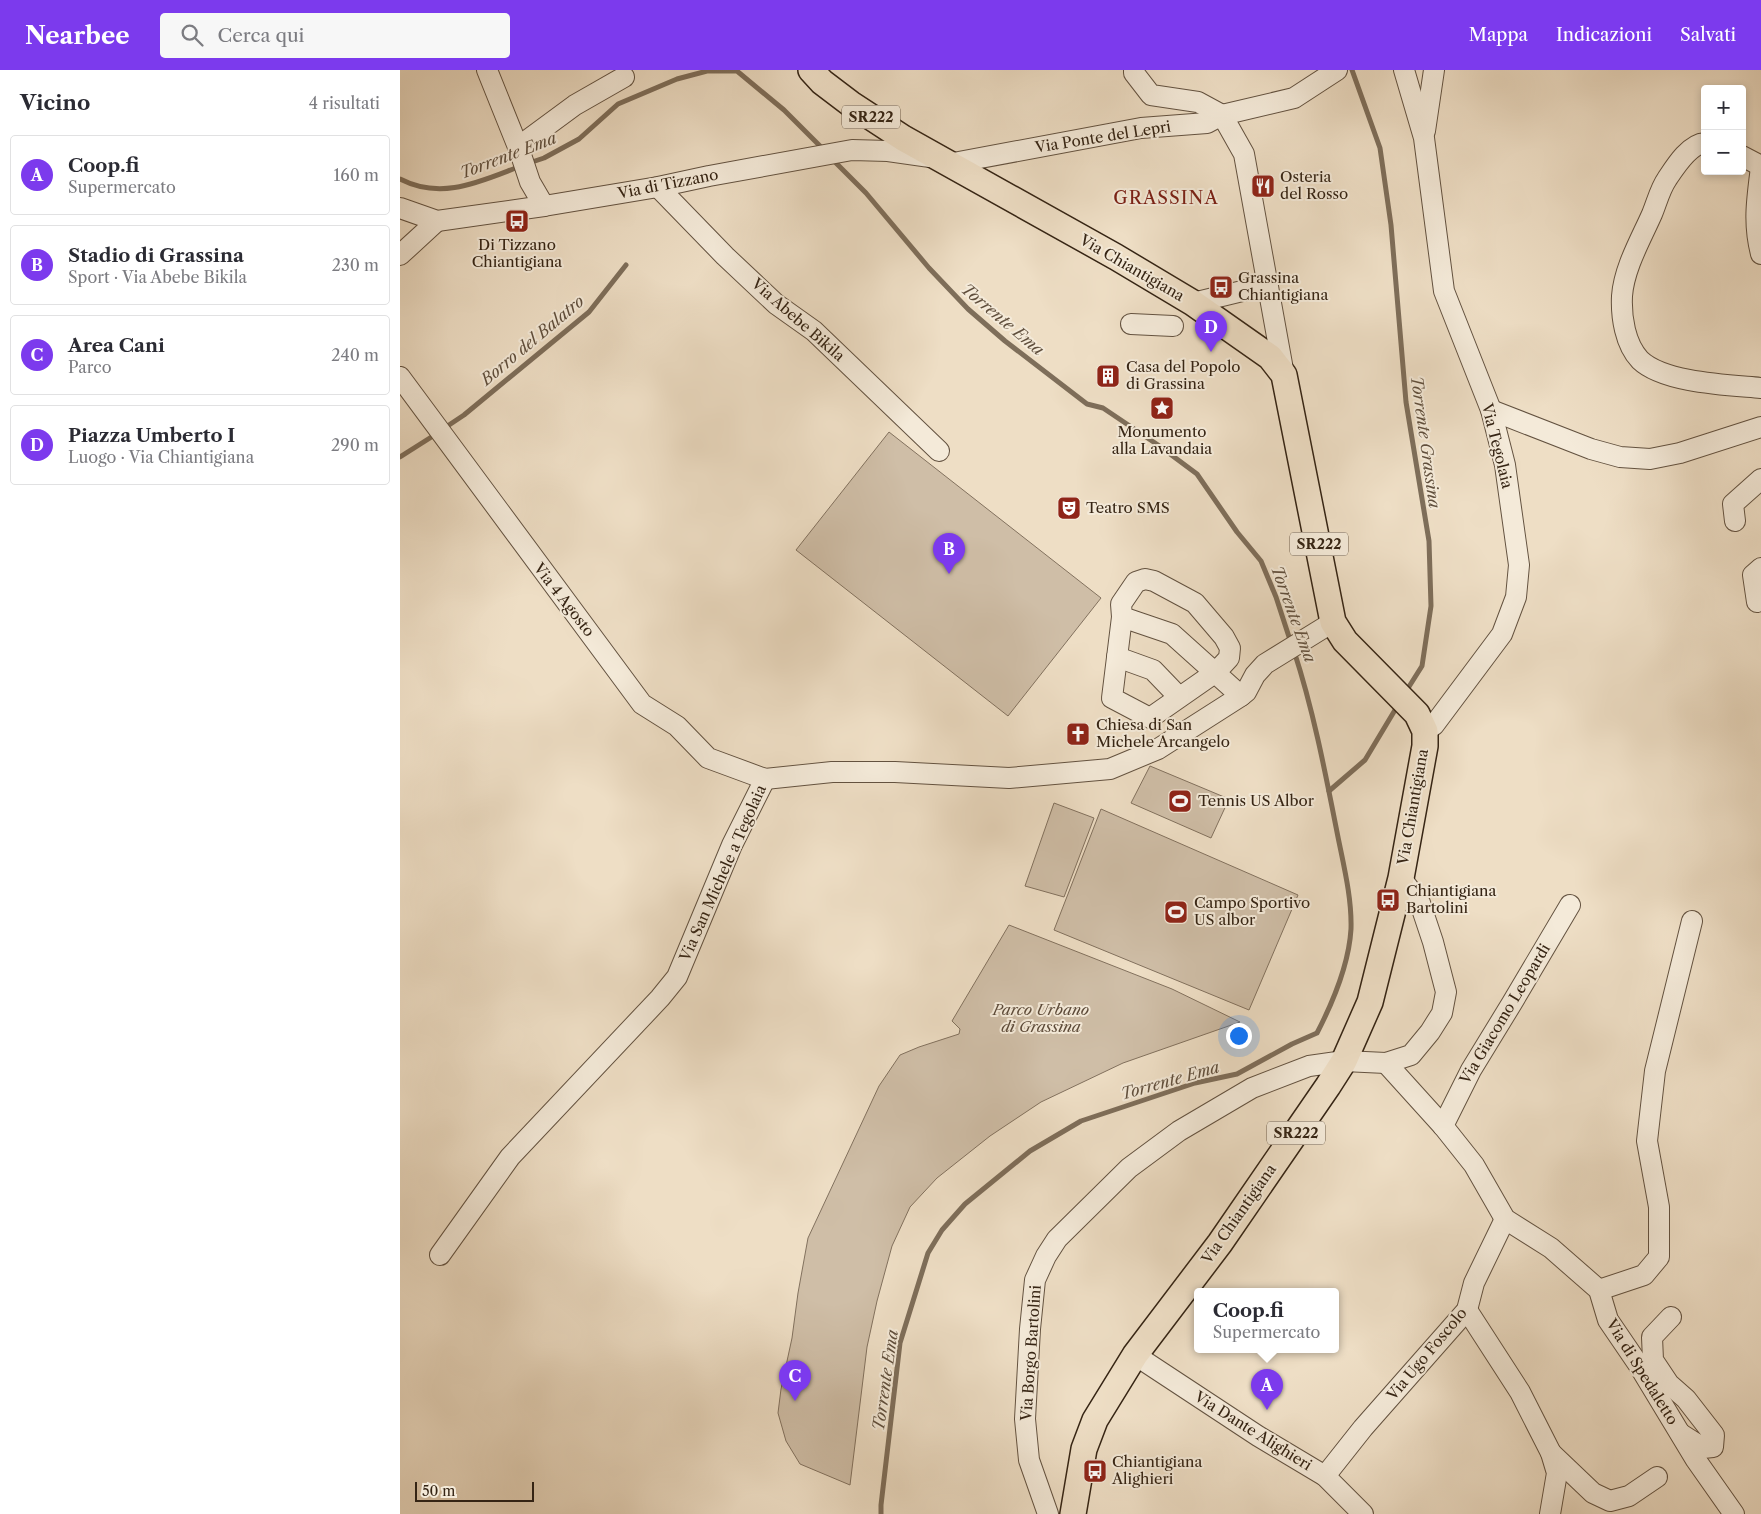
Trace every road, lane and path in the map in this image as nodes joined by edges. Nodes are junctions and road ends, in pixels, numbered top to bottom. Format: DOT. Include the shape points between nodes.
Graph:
graph roads {
  1 [pos="810,70"];
  2 [pos="1134,70"];
  3 [pos="1404,70"];
  4 [pos="1434,70"];
  5 [pos="489,71"];
  6 [pos="1333,71"];
  7 [pos="624,77"];
  8 [pos="1222,115"];
  9 [pos="1424,138"];
  10 [pos="1701,144"];
  11 [pos="519,149"];
  12 [pos="1746,158"];
  13 [pos="942,161"];
  14 [pos="1761,167"];
  15 [pos="658,187"];
  16 [pos="544,206"];
  17 [pos="400,208"];
  18 [pos="437,221"];
  19 [pos="1761,254"];
  20 [pos="400,255"];
  21 [pos="1267,285"];
  22 [pos="1193,302"];
  23 [pos="1131,324"];
  24 [pos="1173,326"];
  25 [pos="1284,375"];
  26 [pos="400,377"];
  27 [pos="1761,388"];
  28 [pos="1491,410"];
  29 [pos="1761,427"];
  30 [pos="939,451"];
  31 [pos="1761,479"];
  32 [pos="1736,521"];
  33 [pos="1761,568"];
  34 [pos="1757,602"];
  35 [pos="1122,617"];
  36 [pos="1325,627"];
  37 [pos="1117,657"];
  38 [pos="1216,672"];
  39 [pos="1241,696"];
  40 [pos="1179,697"];
  41 [pos="1421,723"];
  42 [pos="765,778"];
  43 [pos="1401,878"];
  44 [pos="1570,905"];
  45 [pos="1692,921"];
  46 [pos="1344,1061"];
  47 [pos="1386,1063"];
  48 [pos="1443,1126"];
  49 [pos="1505,1219"];
  50 [pos="440,1255"];
  51 [pos="1599,1290"];
  52 [pos="1468,1310"];
  53 [pos="1671,1317"];
  54 [pos="1136,1355"];
  55 [pos="1680,1433"];
  56 [pos="1551,1453"];
  57 [pos="1325,1476"];
  58 [pos="1657,1477"];
  59 [pos="1048,1514"];
  60 [pos="1073,1514"];
  61 [pos="1363,1514"];
  62 [pos="1550,1514"];
  63 [pos="1734,1514"];
  1 -- 13 [label="main road, Via Chiantigiana / SR222" via="851,104"];
  2 -- 8 [label="street" via="1151,95 1198,102"];
  3 -- 9 [label="street, Via Tegolaia"];
  4 -- 9 [label="street, Via Tegolaia"];
  5 -- 11 [label="street"];
  6 -- 8 [label="street, Via Ponte del Lepri" via="1294,98"];
  7 -- 11 [label="street" via="575,105"];
  8 -- 13 [label="street, Via Ponte del Lepri" via="1207,123 1141,128"];
  8 -- 21 [label="street" via="1244,154"];
  9 -- 28 [label="street, Via Tegolaia" via="1444,291"];
  10 -- 27 [label="street" via="1688,153 1666,180 1628,271 1622,295 1626,334 1641,361 1661,372 1694,381"];
  11 -- 16 [label="street" via="530,182"];
  12 -- 14 [label="street"];
  13 -- 15 [label="street, Via di Tizzano" via="888,150 852,150"];
  13 -- 22 [label="main road, Via Chiantigiana / SR222"];
  14 -- 19 [label="street" via="1755,208"];
  15 -- 16 [label="street, Via di Tizzano"];
  15 -- 30 [label="street, Via Abebe Bikila" via="724,256 776,304 814,331"];
  16 -- 18 [label="street, Via di Tizzano"];
  17 -- 18 [label="street, Via di Tizzano"];
  18 -- 20 [label="street"];
  21 -- 22 [label="street"];
  21 -- 25 [label="street"];
  22 -- 25 [label="main road, Via Chiantigiana / SR222" via="1270,357"];
  23 -- 24 [label="street"];
  25 -- 36 [label="main road, Via Chiantigiana / SR222" via="1325,573"];
  26 -- 42 [label="street, Via 4 Agosto" via="642,704 677,726 708,758"];
  28 -- 29 [label="street" via="1591,449 1650,459 1680,453"];
  28 -- 41 [label="street, Via Tegolaia" via="1514,519 1518,564 1516,597 1502,634 1434,725"];
  31 -- 32 [label="street" via="1733,504"];
  33 -- 34 [label="street" via="1753,575"];
  35 -- 37 [label="street"];
  35 -- 38 [label="street" via="1172,634"];
  35 -- 38 [label="street" via="1121,604 1136,582 1145,579 1195,603 1230,648 1229,658"];
  36 -- 39 [label="street, Via San Michele a Tegolaia" via="1265,664"];
  36 -- 41 [label="main road, Via Chiantigiana / SR222" via="1345,641"];
  37 -- 40 [label="street" via="1153,670"];
  37 -- 40 [label="street" via="1112,698 1150,718"];
  38 -- 39 [label="street"];
  38 -- 40 [label="street"];
  39 -- 42 [label="street, Via San Michele a Tegolaia" via="1158,748 1110,769 1009,778 886,772 832,772"];
  41 -- 43 [label="main road, Via Chiantigiana / SR222" via="1424,746"];
  42 -- 50 [label="street, Via San Michele a Tegolaia" via="732,845 677,977 510,1157"];
  43 -- 46 [label="main road, Via Chiantigiana / SR222" via="1370,1002"];
  43 -- 47 [label="street" via="1420,903 1446,992 1442,1013 1411,1055"];
  44 -- 48 [label="street, Via Giacomo Leopardi" via="1471,1070"];
  45 -- 51 [label="street" via="1654,1071 1647,1140 1659,1207 1659,1257 1644,1275"];
  46 -- 47 [label="street, Via Borgo Bartolini"];
  46 -- 54 [label="main road, Via Chiantigiana / SR222" via="1220,1243"];
  46 -- 59 [label="street, Via Borgo Bartolini" via="1309,1066 1252,1088 1179,1131 1129,1168 1058,1239 1046,1256 1034,1280 1025,1419 1030,1460"];
  47 -- 48 [label="street"];
  48 -- 49 [label="street" via="1474,1165"];
  49 -- 51 [label="street" via="1551,1248"];
  49 -- 52 [label="street, Via Ugo Foscolo" via="1474,1284"];
  51 -- 55 [label="street, Via di Spedaletto" via="1608,1320"];
  52 -- 56 [label="street" via="1520,1392"];
  52 -- 57 [label="street, Via Ugo Foscolo" via="1363,1428"];
  53 -- 55 [label="street" via="1652,1337 1653,1360 1668,1384 1686,1399 1714,1435 1713,1447 1703,1448"];
  54 -- 57 [label="street, Via Dante Alighieri"];
  54 -- 60 [label="main road, Via Chiantigiana / SR222" via="1095,1420 1084,1449"];
  55 -- 63 [label="street, Via di Spedaletto"];
  56 -- 58 [label="street" via="1593,1493 1610,1501 1629,1496"];
  56 -- 62 [label="street" via="1557,1473"];
  57 -- 61 [label="street, Via Dante Alighieri"];
}
